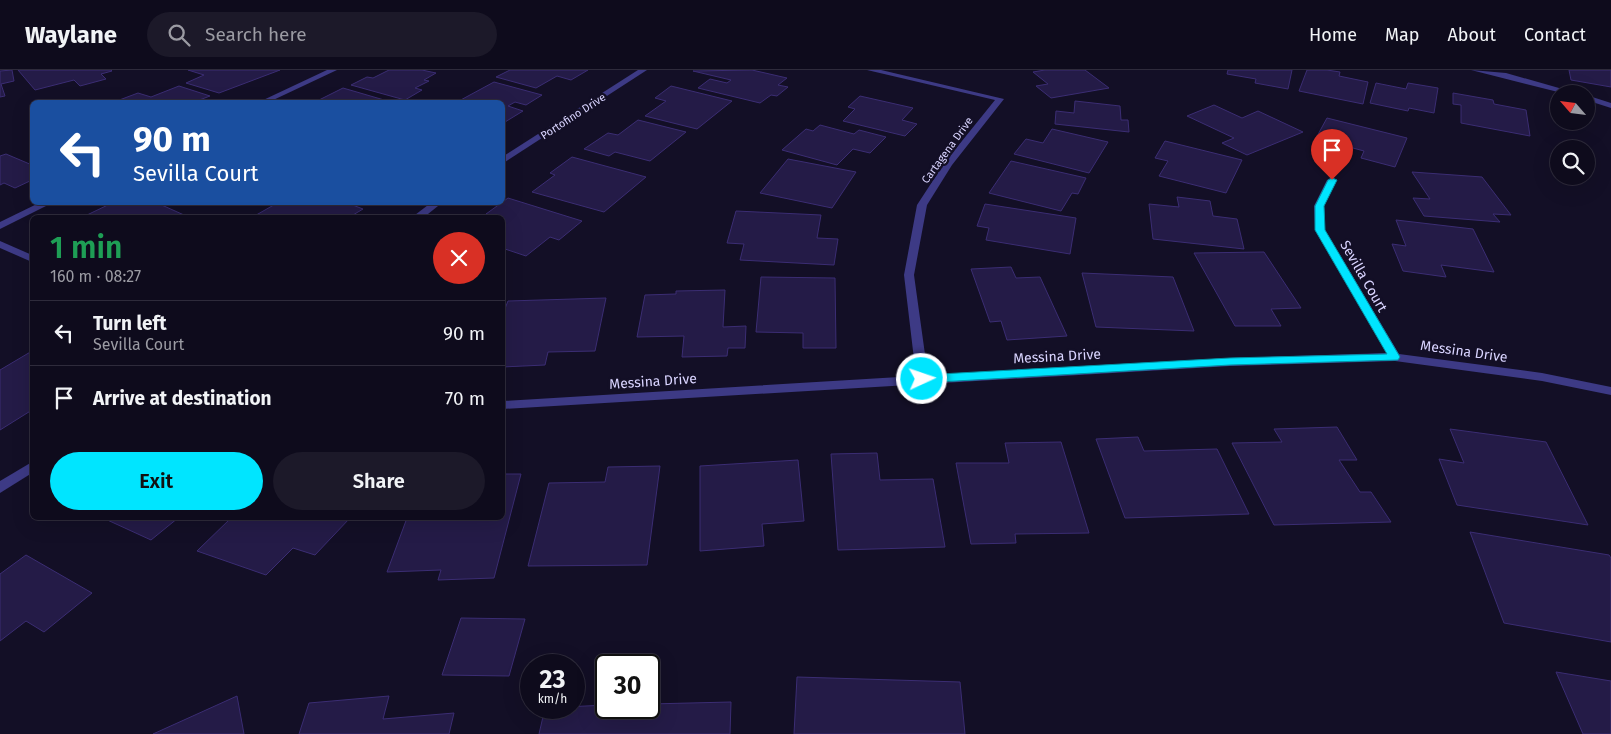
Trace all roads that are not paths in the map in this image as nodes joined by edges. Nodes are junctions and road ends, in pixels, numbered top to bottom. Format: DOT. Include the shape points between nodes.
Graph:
graph roads {
  1 [pos="333,70"];
  2 [pos="643,70"];
  3 [pos="871,70"];
  4 [pos="1475,70"];
  5 [pos="1506,73"];
  6 [pos="1550,86"];
  7 [pos="267,100"];
  8 [pos="1595,100"];
  9 [pos="1611,106"];
  10 [pos="505,159"];
  11 [pos="1332,180"];
  12 [pos="44,205"];
  13 [pos="435,205"];
  14 [pos="420,215"];
  15 [pos="0,226"];
  16 [pos="0,244"];
  17 [pos="30,258"];
  18 [pos="1394,357"];
  19 [pos="922,379"];
  20 [pos="1611,391"];
  21 [pos="505,405"];
  22 [pos="30,468"];
  23 [pos="0,488"];
  1 -- 7 [label="street"];
  2 -- 10 [label="street, Portofino Drive"];
  3 -- 19 [label="street, Cartagena Drive" via="1000,99 948,164 922,205 909,275"];
  4 -- 5 [label="street"];
  5 -- 6 [label="street"];
  8 -- 9 [label="street"];
  11 -- 18 [label="street, Sevilla Court" via="1319,206 1320,230"];
  12 -- 15 [label="street"];
  13 -- 14 [label="street"];
  16 -- 17 [label="street"];
  18 -- 19 [label="street, Messina Drive" via="1230,362"];
  18 -- 20 [label="street, Messina Drive" via="1542,377"];
  19 -- 21 [label="street, Messina Drive"];
  22 -- 23 [label="street"];
}
